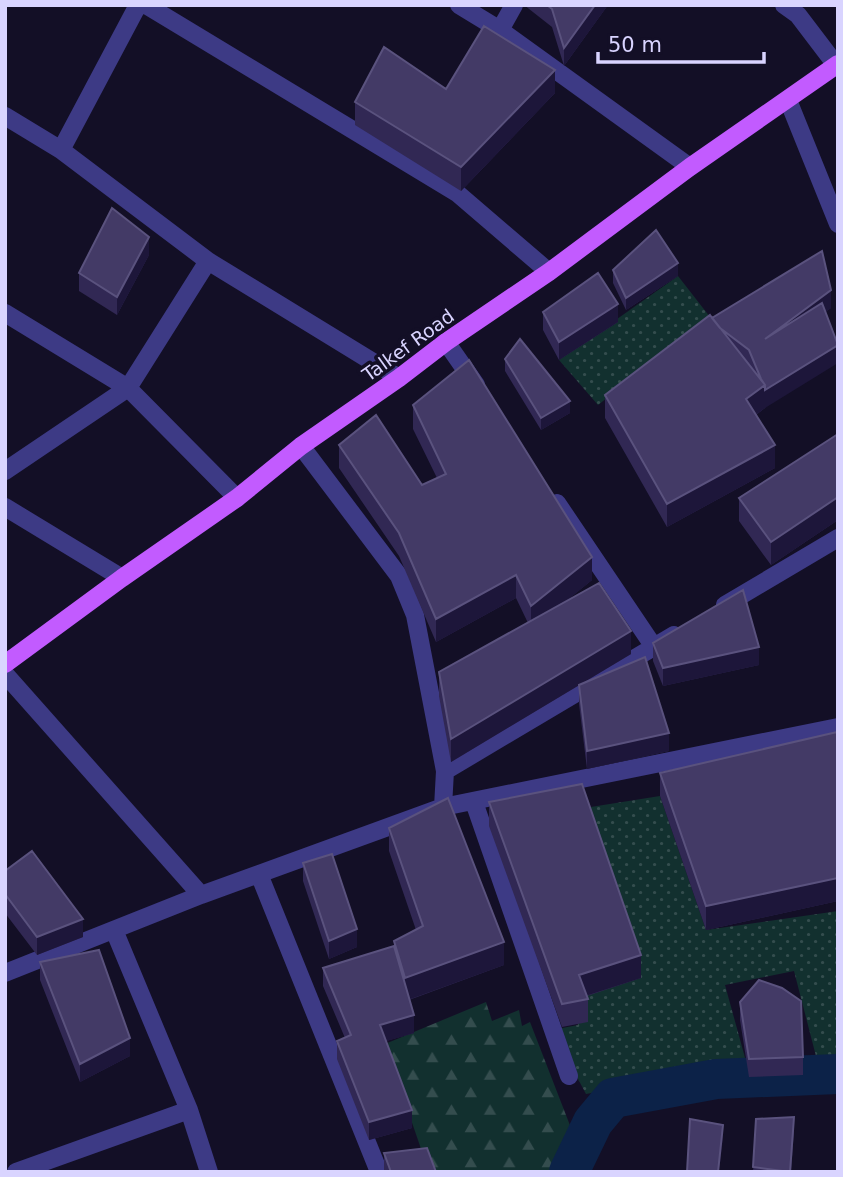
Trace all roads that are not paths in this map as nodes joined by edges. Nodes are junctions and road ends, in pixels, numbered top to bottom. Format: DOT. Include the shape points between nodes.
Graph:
graph roads {
  1 [pos="138,5"];
  2 [pos="146,5"];
  3 [pos="459,5"];
  4 [pos="514,5"];
  5 [pos="784,5"];
  6 [pos="500,30"];
  7 [pos="837,64"];
  8 [pos="788,100"];
  9 [pos="5,116"];
  10 [pos="61,150"];
  11 [pos="690,167"];
  12 [pos="838,224"];
  13 [pos="208,261"];
  14 [pos="549,272"];
  15 [pos="5,313"];
  16 [pos="446,342"];
  17 [pos="399,379"];
  18 [pos="128,387"];
  19 [pos="484,397"];
  20 [pos="301,446"];
  21 [pos="5,471"];
  22 [pos="545,486"];
  23 [pos="237,498"];
  24 [pos="5,507"];
  25 [pos="838,538"];
  26 [pos="122,578"];
  27 [pos="711,613"];
  28 [pos="688,627"];
  29 [pos="654,647"];
  30 [pos="5,664"];
  31 [pos="5,674"];
  32 [pos="838,727"];
  33 [pos="445,771"];
  34 [pos="474,802"];
  35 [pos="443,807"];
  36 [pos="259,874"];
  37 [pos="201,894"];
  38 [pos="114,930"];
  39 [pos="5,973"];
  40 [pos="569,1076"];
  41 [pos="188,1110"];
  42 [pos="16,1172"];
  43 [pos="209,1172"];
  44 [pos="379,1172"];
  1 -- 10 [label="street"];
  2 -- 14 [label="street" via="457,192"];
  3 -- 6 [label="street"];
  4 -- 6 [label="street"];
  5 -- 7 [label="street"];
  6 -- 11 [label="street"];
  7 -- 8 [label="main road, Talkef Road"];
  8 -- 11 [label="main road, Talkef Road"];
  8 -- 12 [label="street"];
  9 -- 10 [label="street"];
  10 -- 13 [label="street"];
  11 -- 14 [label="main road, Talkef Road"];
  13 -- 17 [label="street"];
  13 -- 18 [label="street"];
  14 -- 16 [label="main road, Talkef Road"];
  15 -- 18 [label="street"];
  16 -- 17 [label="main road, Talkef Road"];
  16 -- 19 [label="street"];
  17 -- 20 [label="main road, Talkef Road"];
  18 -- 21 [label="street"];
  18 -- 23 [label="street"];
  20 -- 23 [label="main road, Talkef Road"];
  20 -- 33 [label="street" via="399,576 415,615"];
  22 -- 29 [label="street"];
  23 -- 26 [label="main road, Talkef Road"];
  24 -- 26 [label="street"];
  25 -- 27 [label="street"];
  26 -- 30 [label="main road, Talkef Road"];
  28 -- 29 [label="street"];
  29 -- 33 [label="street"];
  31 -- 37 [label="street"];
  32 -- 34 [label="street"];
  33 -- 35 [label="street"];
  34 -- 35 [label="street"];
  34 -- 40 [label="street"];
  35 -- 36 [label="street"];
  36 -- 37 [label="street"];
  36 -- 44 [label="street"];
  37 -- 38 [label="street"];
  38 -- 39 [label="street"];
  38 -- 41 [label="street"];
  41 -- 42 [label="street"];
  41 -- 43 [label="street"];
}
